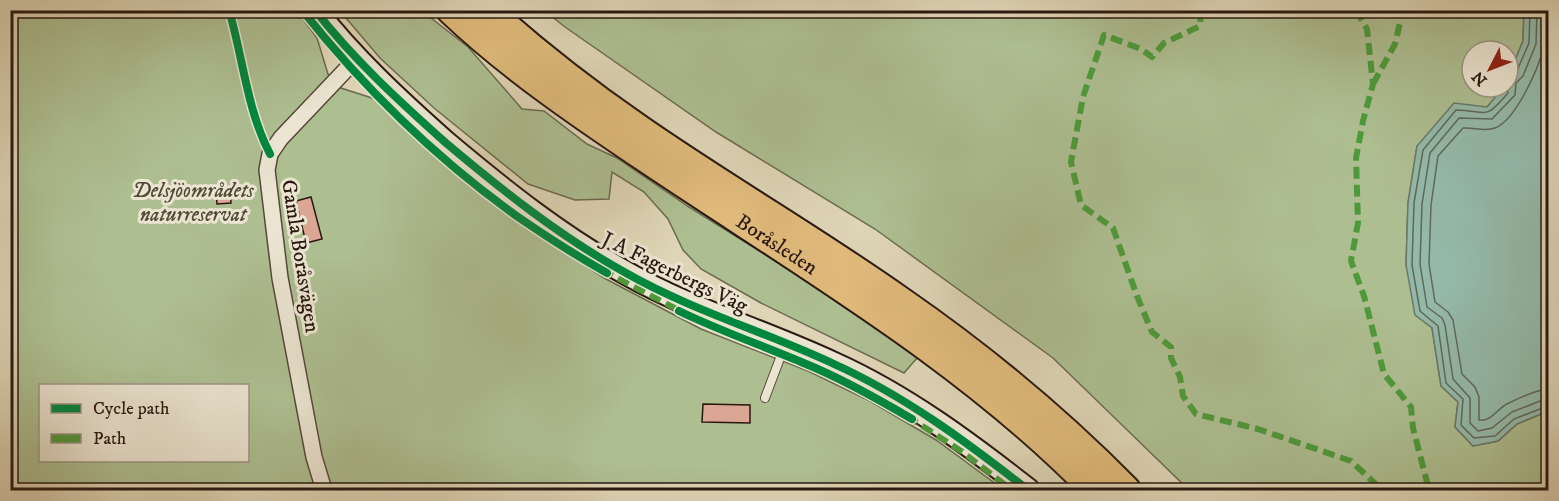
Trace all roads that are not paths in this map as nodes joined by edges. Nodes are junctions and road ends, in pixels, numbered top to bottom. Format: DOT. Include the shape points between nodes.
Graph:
graph roads {
  1 [pos="315,10"];
  2 [pos="451,10"];
  3 [pos="487,10"];
  4 [pos="357,58"];
  5 [pos="786,344"];
  6 [pos="765,398"];
  7 [pos="1036,405"];
  8 [pos="324,490"];
  9 [pos="1028,490"];
  10 [pos="1095,490"];
  11 [pos="1126,490"];
  12 [pos="1145,490"];
  1 -- 4 [label="street, J A Fagerbergs Väg"];
  2 -- 10 [label="highway, Boråsleden" via="578,112 828,278 974,383"];
  3 -- 7 [label="highway, Boråsleden" via="588,93 900,301"];
  4 -- 5 [label="street, J A Fagerbergs Väg" via="410,112 559,232 627,274"];
  4 -- 8 [label="street, Gamla Boråsvägen" via="281,138 270,154 267,170 280,279 314,457"];
  5 -- 6 [label="lane"];
  5 -- 9 [label="street, J A Fagerbergs Väg" via="835,364 898,398 971,445"];
  7 -- 11 [label="highway, Boråsleden"];
  7 -- 12 [label="highway"];
}
